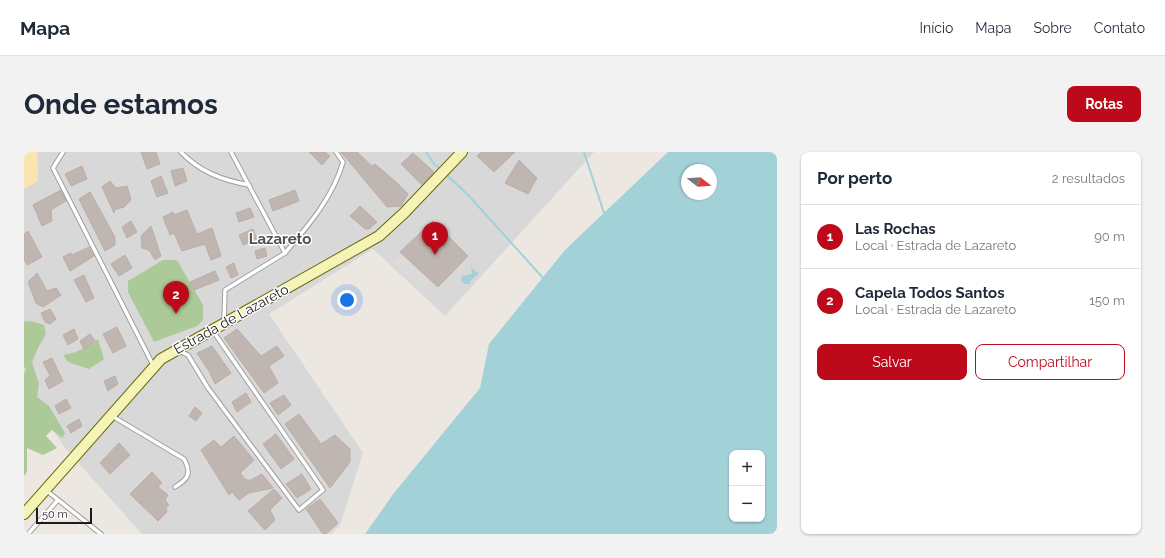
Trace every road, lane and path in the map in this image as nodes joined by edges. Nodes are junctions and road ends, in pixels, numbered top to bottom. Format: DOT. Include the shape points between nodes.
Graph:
graph roads {
  1 [pos="63,152"];
  2 [pos="181,152"];
  3 [pos="231,152"];
  4 [pos="336,152"];
  5 [pos="462,152"];
  6 [pos="249,185"];
  7 [pos="285,253"];
  8 [pos="224,324"];
  9 [pos="212,330"];
  10 [pos="173,351"];
  11 [pos="153,365"];
  12 [pos="110,415"];
  13 [pos="175,487"];
  14 [pos="45,490"];
  15 [pos="58,500"];
  16 [pos="24,514"];
  17 [pos="28,534"];
  18 [pos="101,534"];
  1 -- 11 [label="lane" via="53,168"];
  2 -- 6 [label="lane" via="193,164 227,181"];
  3 -- 6 [label="lane"];
  4 -- 7 [label="lane" via="344,162 338,180 304,231"];
  5 -- 8 [label="street, Estrada de Lazareto" via="379,236"];
  6 -- 7 [label="lane"];
  7 -- 8 [label="lane" via="225,290"];
  8 -- 9 [label="street, Estrada de Lazareto"];
  9 -- 10 [label="street, Estrada de Lazareto"];
  9 -- 10 [label="lane" via="323,490 300,510 208,388 188,355"];
  10 -- 11 [label="street, Estrada de Lazareto"];
  11 -- 12 [label="street, Estrada de Lazareto"];
  12 -- 13 [label="lane" via="184,459 189,468 188,475"];
  12 -- 14 [label="street, Estrada de Lazareto"];
  14 -- 15 [label="lane"];
  14 -- 16 [label="street, Estrada de Lazareto"];
  15 -- 17 [label="lane"];
  15 -- 18 [label="lane"];
}
